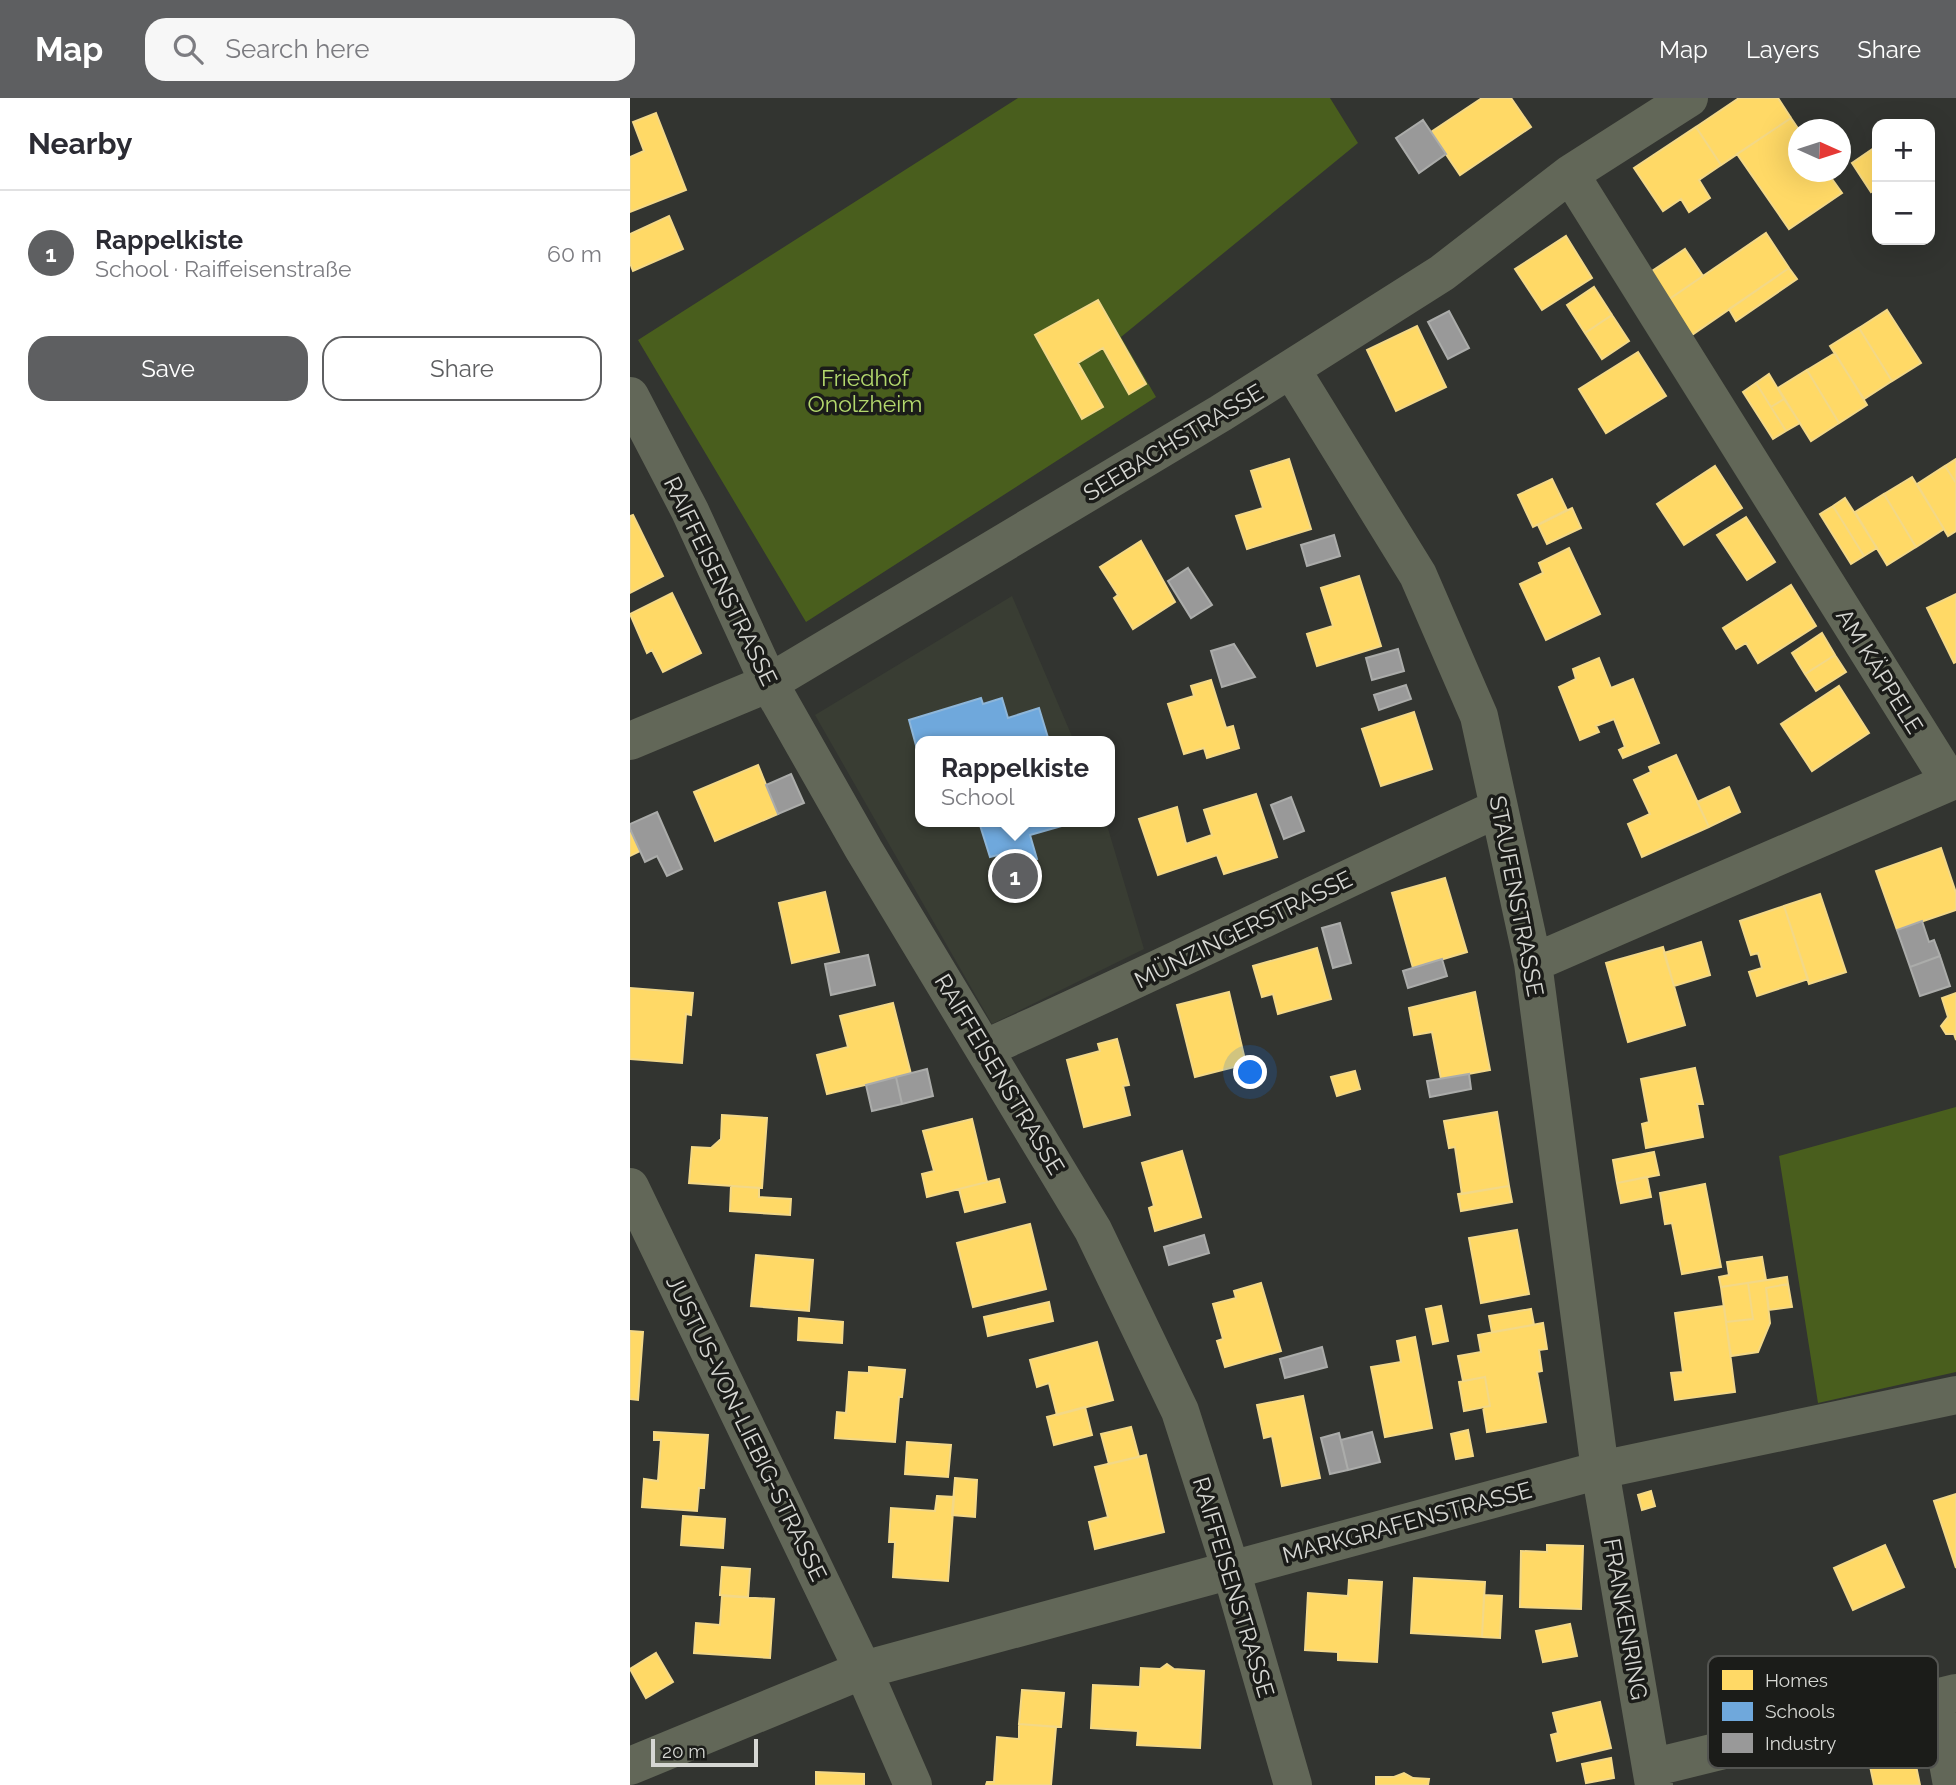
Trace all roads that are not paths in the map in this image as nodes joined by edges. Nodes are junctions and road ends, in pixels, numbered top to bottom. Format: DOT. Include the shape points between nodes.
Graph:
graph roads {
  1 [pos="1689,98"];
  2 [pos="1570,174"];
  3 [pos="1292,369"];
  4 [pos="630,396"];
  5 [pos="769,683"];
  6 [pos="630,741"];
  7 [pos="1499,808"];
  8 [pos="1533,963"];
  9 [pos="986,1048"];
  10 [pos="630,1187"];
  11 [pos="1956,1395"];
  12 [pos="1601,1470"];
  13 [pos="1231,1570"];
  14 [pos="863,1670"];
  15 [pos="1946,1695"];
  16 [pos="1708,1762"];
  17 [pos="630,1766"];
  18 [pos="1653,1777"];
  19 [pos="913,1785"];
  20 [pos="1293,1785"];
  21 [pos="1952,1785"];
  1 -- 2 [label="street, SEEBACHSTRASSE"];
  2 -- 3 [label="street, SEEBACHSTRASSE" via="1442,273"];
  2 -- 8 [label="street, AM KÄPPELE" via="1950,782"];
  3 -- 5 [label="street, SEEBACHSTRASSE"];
  3 -- 7 [label="street, STAUFENSTRASSE" via="1418,575 1479,716"];
  4 -- 5 [label="street, RAIFFEISENSTRASSE" via="690,511"];
  5 -- 6 [label="street, SEEBACHSTRASSE"];
  5 -- 9 [label="street, RAIFFEISENSTRASSE"];
  7 -- 8 [label="street, STAUFENSTRASSE"];
  7 -- 9 [label="street, MÜNZINGERSTRASSE"];
  8 -- 12 [label="street, STAUFENSTRASSE"];
  9 -- 13 [label="street, RAIFFEISENSTRASSE" via="1093,1230 1180,1411"];
  10 -- 14 [label="street, JUSTUS-VON-LIEBIG-STRASSE"];
  11 -- 12 [label="street, MARKGRAFENSTRASSE"];
  12 -- 13 [label="street, MARKGRAFENSTRASSE"];
  12 -- 18 [label="street, FRANKENRING"];
  13 -- 14 [label="street, MARKGRAFENSTRASSE"];
  13 -- 20 [label="street, RAIFFEISENSTRASSE"];
  14 -- 17 [label="street, MARKGRAFENSTRASSE"];
  14 -- 19 [label="street"];
  15 -- 21 [label="street"];
  16 -- 18 [label="street, FRANKENRING"];
}
